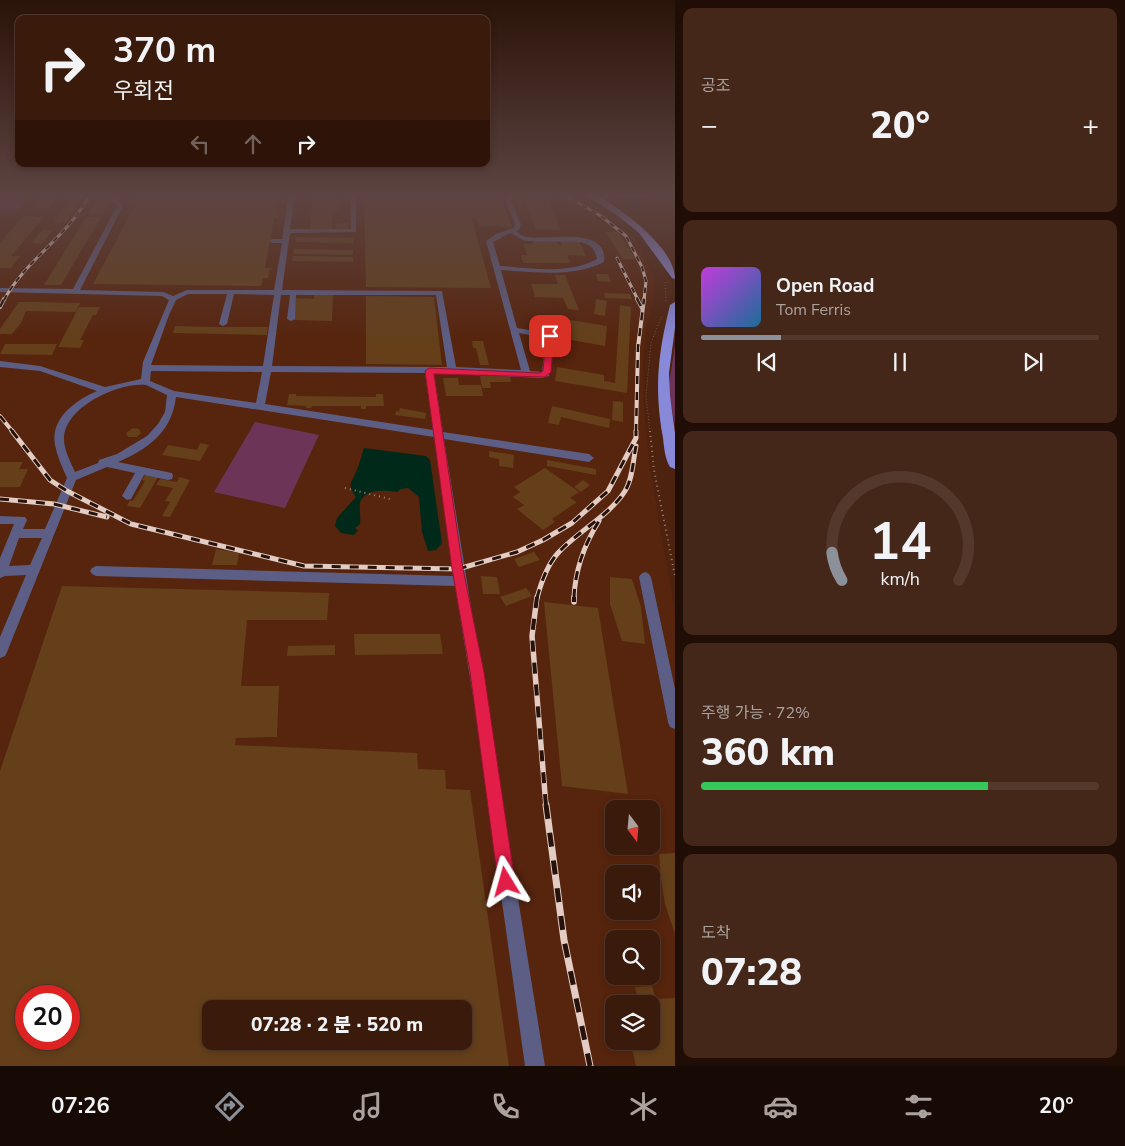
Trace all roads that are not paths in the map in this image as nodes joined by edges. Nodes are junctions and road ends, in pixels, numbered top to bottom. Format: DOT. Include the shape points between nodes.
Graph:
graph roads {
  1 [pos="100,244"];
  2 [pos="286,244"];
  3 [pos="491,244"];
  4 [pos="591,244"];
  5 [pos="653,244"];
  6 [pos="498,268"];
  7 [pos="675,276"];
  8 [pos="0,290"];
  9 [pos="76,291"];
  10 [pos="231,292"];
  11 [pos="278,292"];
  12 [pos="292,296"];
  13 [pos="173,299"];
  14 [pos="675,305"];
  15 [pos="276,306"];
  16 [pos="292,307"];
  17 [pos="291,320"];
  18 [pos="552,320"];
  19 [pos="223,324"];
  20 [pos="516,330"];
  21 [pos="550,336"];
  22 [pos="0,364"];
  23 [pos="147,368"];
  24 [pos="267,369"];
  25 [pos="452,370"];
  26 [pos="429,371"];
  27 [pos="526,373"];
  28 [pos="145,382"];
  29 [pos="104,390"];
  30 [pos="172,394"];
  31 [pos="260,406"];
  32 [pos="438,434"];
  33 [pos="589,458"];
  34 [pos="103,463"];
  35 [pos="675,464"];
  36 [pos="141,471"];
  37 [pos="168,476"];
  38 [pos="72,478"];
  39 [pos="128,496"];
  40 [pos="0,520"];
  41 [pos="49,533"];
  42 [pos="16,534"];
  43 [pos="34,570"];
  44 [pos="96,571"];
  45 [pos="0,572"];
  46 [pos="645,577"];
  47 [pos="460,581"];
  48 [pos="0,652"];
  49 [pos="675,722"];
  50 [pos="535,1066"];
  1 -- 9 [label="lane"];
  2 -- 11 [label="lane"];
  3 -- 6 [label="lane"];
  4 -- 6 [label="lane" via="599,250 601,260 592,266 576,269"];
  5 -- 7 [label="main road"];
  6 -- 20 [label="lane"];
  8 -- 9 [label="lane"];
  9 -- 13 [label="lane" via="164,294"];
  10 -- 11 [label="lane"];
  10 -- 13 [label="lane" via="187,292"];
  10 -- 19 [label="lane"];
  11 -- 15 [label="lane"];
  11 -- 25 [label="lane" via="439,293"];
  12 -- 16 [label="lane"];
  13 -- 23 [label="lane"];
  14 -- 35 [label="main road" via="668,328 663,370 666,422"];
  15 -- 16 [label="lane"];
  15 -- 24 [label="lane"];
  16 -- 17 [label="lane"];
  18 -- 21 [label="lane"];
  20 -- 21 [label="lane"];
  20 -- 27 [label="lane"];
  21 -- 27 [label="lane" via="546,374"];
  22 -- 29 [label="lane" via="62,373"];
  23 -- 24 [label="lane"];
  23 -- 28 [label="lane"];
  24 -- 26 [label="lane"];
  24 -- 31 [label="lane"];
  25 -- 26 [label="lane"];
  25 -- 27 [label="lane"];
  26 -- 32 [label="lane"];
  28 -- 29 [label="lane" via="121,384"];
  28 -- 30 [label="lane"];
  29 -- 38 [label="lane" via="69,413 59,432 62,453"];
  30 -- 31 [label="lane"];
  30 -- 34 [label="lane" via="168,417 160,431 141,446"];
  31 -- 32 [label="lane"];
  32 -- 33 [label="lane"];
  32 -- 47 [label="lane"];
  34 -- 36 [label="lane"];
  34 -- 38 [label="lane"];
  36 -- 37 [label="lane"];
  36 -- 39 [label="lane"];
  38 -- 41 [label="lane"];
  40 -- 42 [label="lane" via="21,520"];
  41 -- 42 [label="lane"];
  41 -- 43 [label="lane"];
  42 -- 45 [label="lane"];
  43 -- 45 [label="lane"];
  43 -- 48 [label="lane"];
  44 -- 47 [label="lane"];
  46 -- 49 [label="lane"];
  47 -- 50 [label="lane" via="477,672"];
}
